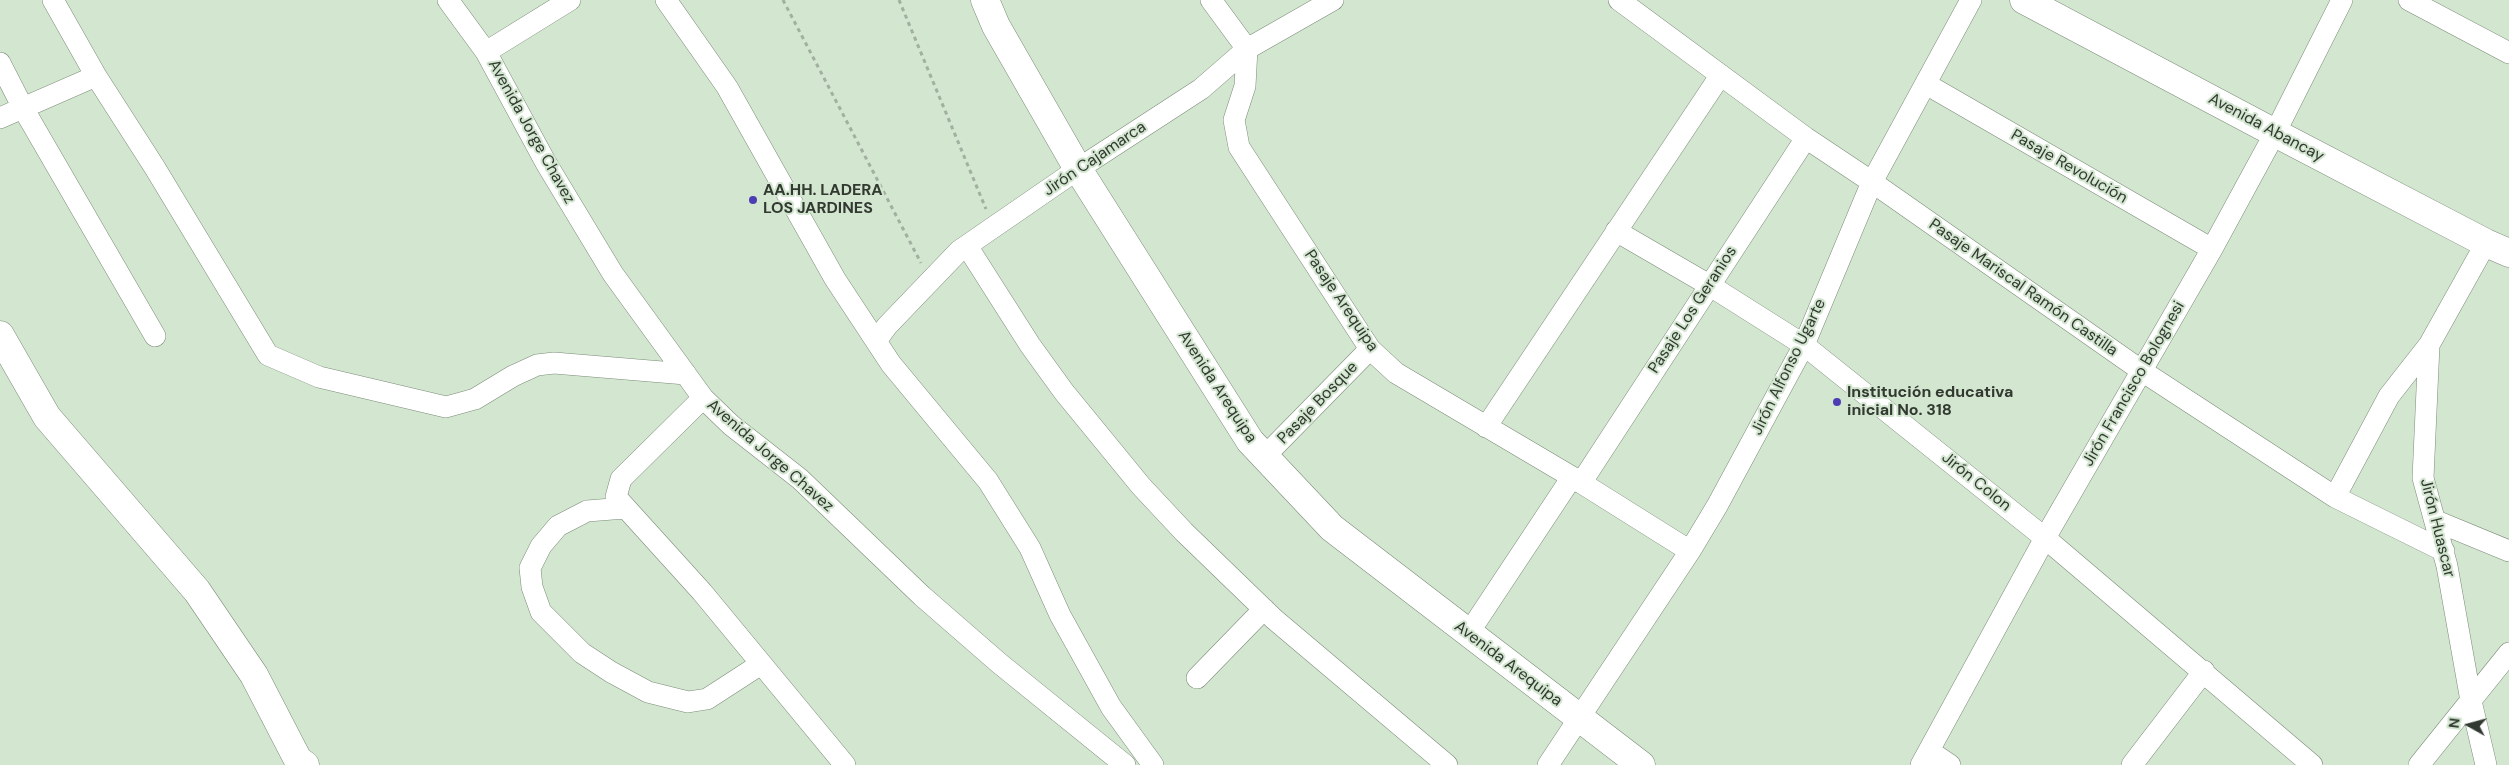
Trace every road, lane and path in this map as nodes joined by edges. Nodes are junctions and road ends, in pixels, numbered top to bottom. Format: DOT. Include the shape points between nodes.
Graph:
graph roads {
  1 [pos="53,0"];
  2 [pos="448,0"];
  3 [pos="570,0"];
  4 [pos="666,0"];
  5 [pos="783,0"];
  6 [pos="899,0"];
  7 [pos="985,0"];
  8 [pos="1211,0"];
  9 [pos="1333,0"];
  10 [pos="1620,0"];
  11 [pos="1971,0"];
  12 [pos="2024,0"];
  13 [pos="2342,0"];
  14 [pos="2409,0"];
  15 [pos="1247,49"];
  16 [pos="486,52"];
  17 [pos="2509,53"];
  18 [pos="0,63"];
  19 [pos="96,76"];
  20 [pos="1720,76"];
  21 [pos="1926,84"];
  22 [pos="23,108"];
  23 [pos="0,118"];
  24 [pos="2275,134"];
  25 [pos="1806,138"];
  26 [pos="1078,169"];
  27 [pos="1872,182"];
  28 [pos="994,228"];
  29 [pos="1616,231"];
  30 [pos="967,246"];
  31 [pos="2498,248"];
  32 [pos="2212,249"];
  33 [pos="931,280"];
  34 [pos="1709,285"];
  35 [pos="0,335"];
  36 [pos="155,336"];
  37 [pos="876,341"];
  38 [pos="1804,345"];
  39 [pos="2429,345"];
  40 [pos="1370,349"];
  41 [pos="2142,371"];
  42 [pos="686,374"];
  43 [pos="703,398"];
  44 [pos="1486,427"];
  45 [pos="1265,456"];
  46 [pos="1576,480"];
  47 [pos="2334,497"];
  48 [pos="625,508"];
  49 [pos="2436,521"];
  50 [pos="2045,538"];
  51 [pos="1690,551"];
  52 [pos="2444,551"];
  53 [pos="2509,551"];
  54 [pos="1264,610"];
  55 [pos="1468,634"];
  56 [pos="2509,653"];
  57 [pos="761,664"];
  58 [pos="2204,671"];
  59 [pos="1197,678"];
  60 [pos="2471,702"];
  61 [pos="1581,719"];
  62 [pos="1925,758"];
  63 [pos="305,765"];
  64 [pos="845,765"];
  65 [pos="1124,765"];
  66 [pos="1153,765"];
  67 [pos="1447,765"];
  68 [pos="1548,765"];
  69 [pos="1641,765"];
  70 [pos="1950,765"];
  71 [pos="2132,765"];
  72 [pos="2312,765"];
  73 [pos="2419,765"];
  74 [pos="2486,765"];
  1 -- 19 [label="street"];
  2 -- 16 [label="street, Avenida Jorge Chavez"];
  3 -- 16 [label="street"];
  4 -- 37 [label="street" via="727,87 806,229"];
  5 -- 33 [label="path"];
  6 -- 28 [label="path"];
  7 -- 26 [label="street, Avenida Arequipa" via="996,26"];
  8 -- 15 [label="street"];
  9 -- 15 [label="street, Jirón Cajamarca"];
  10 -- 20 [label="street, Pasaje Mariscal Ramón Castilla"];
  11 -- 21 [label="street, Jirón Alfonso Ugarte"];
  12 -- 24 [label="street, Avenida Abancay"];
  13 -- 24 [label="street, Jirón Francisco Bolognesi"];
  14 -- 17 [label="street"];
  15 -- 26 [label="street, Jirón Cajamarca" via="1201,89"];
  15 -- 40 [label="street, Pasaje Arequipa" via="1245,86 1234,120 1239,146"];
  16 -- 42 [label="street, Avenida Jorge Chavez" via="546,163 613,274"];
  18 -- 22 [label="street"];
  19 -- 22 [label="street"];
  19 -- 42 [label="street" via="268,355 319,377 446,407 475,399 537,366 554,363"];
  20 -- 25 [label="street, Pasaje Mariscal Ramón Castilla"];
  20 -- 29 [label="street"];
  21 -- 27 [label="street, Jirón Alfonso Ugarte"];
  21 -- 32 [label="street, Pasaje Revolución"];
  22 -- 23 [label="street"];
  22 -- 36 [label="street"];
  24 -- 31 [label="street, Avenida Abancay"];
  24 -- 32 [label="street, Jirón Francisco Bolognesi"];
  25 -- 27 [label="street, Pasaje Mariscal Ramón Castilla"];
  25 -- 34 [label="street, Pasaje Los Geranios"];
  26 -- 28 [label="street, Jirón Cajamarca"];
  26 -- 45 [label="street, Avenida Arequipa" via="1250,441"];
  27 -- 38 [label="street, Jirón Alfonso Ugarte"];
  27 -- 41 [label="street, Pasaje Mariscal Ramón Castilla"];
  28 -- 30 [label="street, Jirón Cajamarca"];
  29 -- 34 [label="street, Jirón Colon"];
  29 -- 44 [label="street"];
  30 -- 33 [label="street, Jirón Cajamarca"];
  30 -- 54 [label="street" via="1030,345 1101,438 1184,532"];
  31 -- 39 [label="street, Jirón Huascar"];
  32 -- 41 [label="street, Jirón Francisco Bolognesi"];
  33 -- 37 [label="street, Jirón Cajamarca"];
  34 -- 38 [label="street, Jirón Colon"];
  34 -- 46 [label="street, Pasaje Los Geranios"];
  35 -- 63 [label="street" via="47,417 197,591 254,675 298,760"];
  37 -- 66 [label="street" via="891,364 988,481 1030,548 1060,615 1112,707"];
  38 -- 50 [label="street, Jirón Colon"];
  38 -- 51 [label="street, Jirón Alfonso Ugarte"];
  39 -- 47 [label="street" via="2389,396"];
  39 -- 49 [label="street, Jirón Huascar" via="2423,478"];
  40 -- 44 [label="street, Pasaje Arequipa" via="1396,372"];
  40 -- 45 [label="street, Pasaje Bosque"];
  41 -- 47 [label="street, Pasaje Mariscal Ramón Castilla"];
  41 -- 50 [label="street, Jirón Francisco Bolognesi"];
  42 -- 43 [label="street, Avenida Jorge Chavez"];
  43 -- 48 [label="street" via="621,479 616,497"];
  43 -- 65 [label="street, Avenida Jorge Chavez" via="731,425 800,479 922,596"];
  44 -- 46 [label="street, Pasaje Arequipa"];
  45 -- 55 [label="street, Avenida Arequipa" via="1332,528"];
  46 -- 51 [label="street, Pasaje Arequipa"];
  46 -- 55 [label="street, Pasaje Los Geranios"];
  47 -- 52 [label="street, Pasaje Mariscal Ramón Castilla"];
  48 -- 57 [label="street" via="702,592"];
  48 -- 57 [label="street" via="587,511 558,526 541,546 530,568 532,587 541,612 582,653 611,672 648,692 688,702 707,699"];
  49 -- 52 [label="street, Jirón Huascar"];
  49 -- 53 [label="street"];
  50 -- 58 [label="street, Jirón Colon"];
  50 -- 62 [label="street, Jirón Francisco Bolognesi"];
  51 -- 61 [label="street, Jirón Alfonso Ugarte"];
  52 -- 60 [label="street, Jirón Huascar"];
  54 -- 59 [label="street"];
  54 -- 67 [label="street"];
  55 -- 61 [label="street, Avenida Arequipa"];
  56 -- 60 [label="street"];
  57 -- 64 [label="street"];
  58 -- 71 [label="street"];
  58 -- 72 [label="street, Jirón Colon"];
  60 -- 73 [label="street"];
  60 -- 74 [label="street, Jirón Huascar"];
  61 -- 68 [label="street, Jirón Alfonso Ugarte"];
  61 -- 69 [label="street, Avenida Arequipa"];
  62 -- 70 [label="street"];
}
